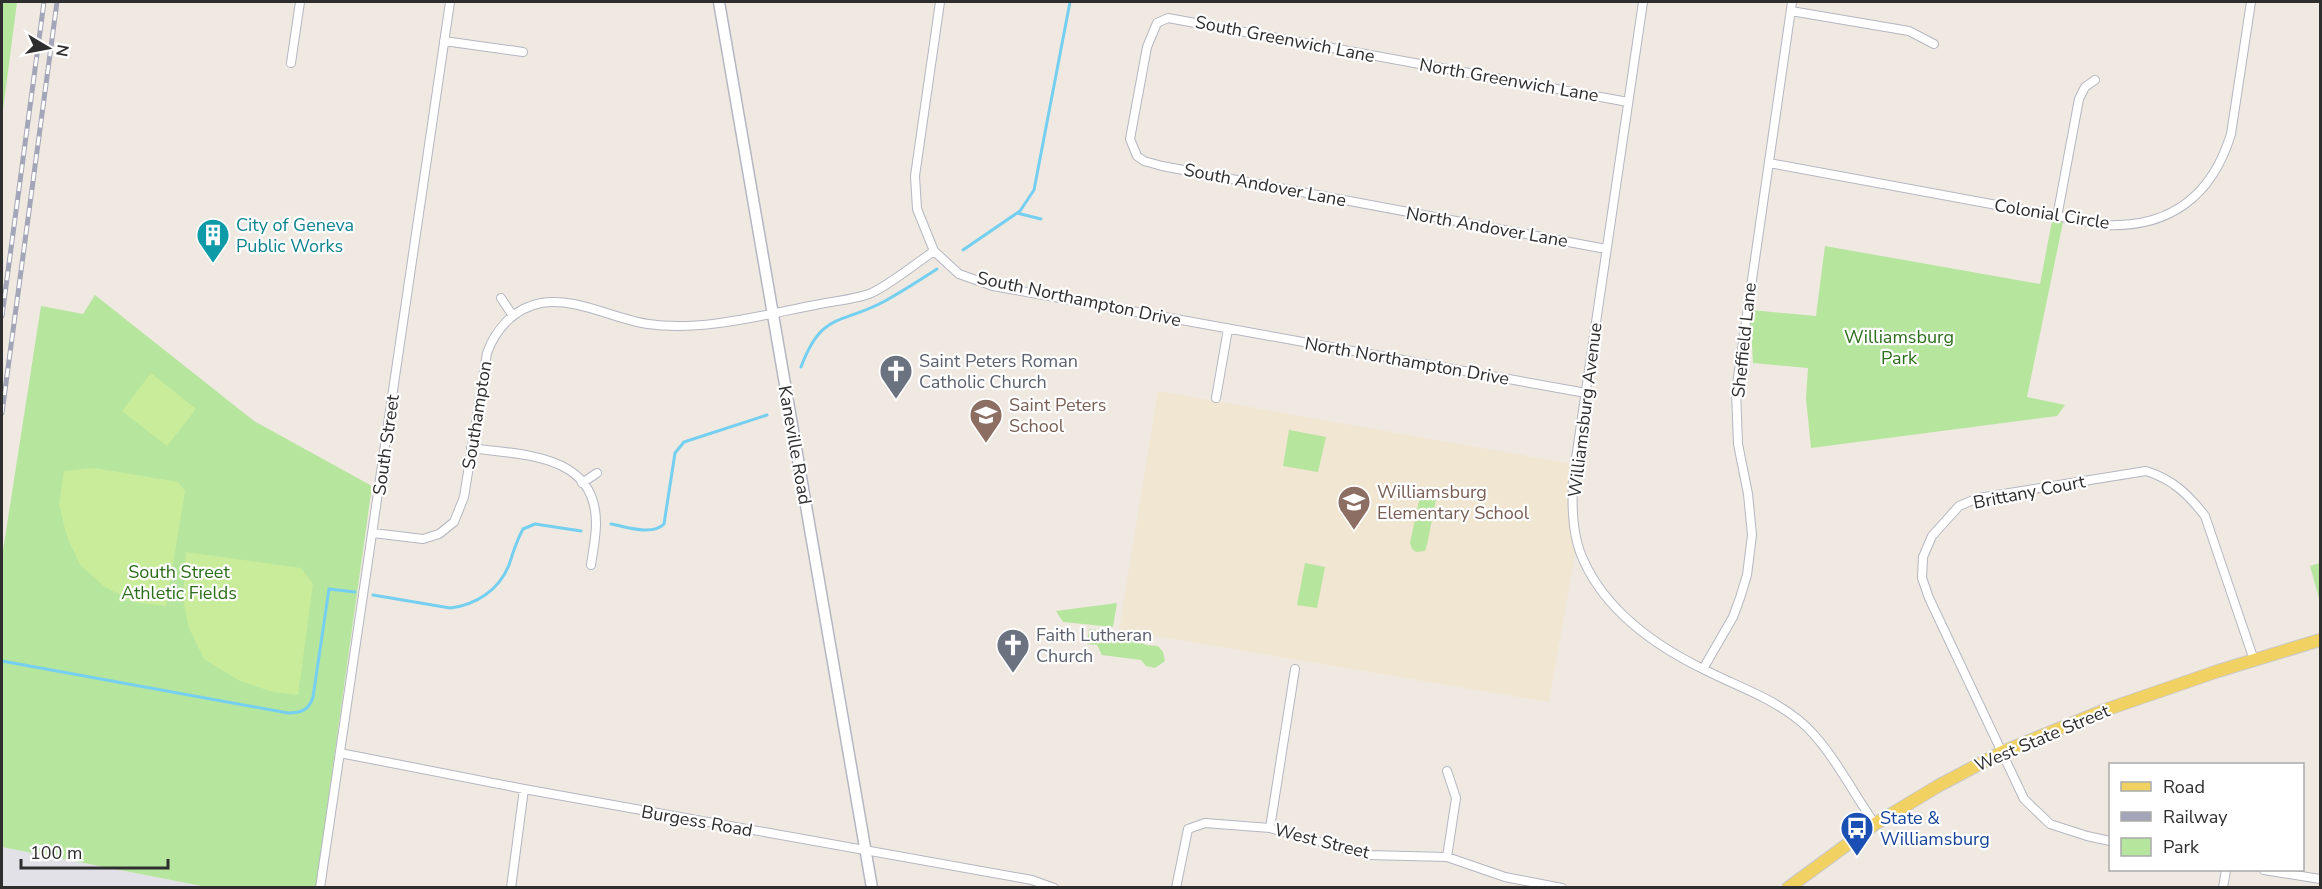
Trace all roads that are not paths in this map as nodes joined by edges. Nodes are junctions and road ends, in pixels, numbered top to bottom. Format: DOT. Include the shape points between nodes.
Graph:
graph roads {
  1 [pos="300,2"];
  2 [pos="450,2"];
  3 [pos="719,2"];
  4 [pos="940,2"];
  5 [pos="1643,2"];
  6 [pos="1792,2"];
  7 [pos="2252,2"];
  8 [pos="1791,11"];
  9 [pos="1180,19"];
  10 [pos="444,41"];
  11 [pos="1934,44"];
  12 [pos="523,52"];
  13 [pos="1389,58"];
  14 [pos="291,63"];
  15 [pos="2094,80"];
  16 [pos="1628,102"];
  17 [pos="1769,163"];
  18 [pos="1368,205"];
  19 [pos="2057,217"];
  20 [pos="1606,249"];
  21 [pos="934,251"];
  22 [pos="501,298"];
  23 [pos="773,313"];
  24 [pos="513,316"];
  25 [pos="1228,329"];
  26 [pos="1586,393"];
  27 [pos="1216,398"];
  28 [pos="471,448"];
  29 [pos="597,473"];
  30 [pos="582,483"];
  31 [pos="373,533"];
  32 [pos="591,565"];
  33 [pos="2320,640"];
  34 [pos="2254,660"];
  35 [pos="1295,669"];
  36 [pos="1703,669"];
  37 [pos="340,753"];
  38 [pos="2002,753"];
  39 [pos="1447,771"];
  40 [pos="524,789"];
  41 [pos="1875,824"];
  42 [pos="1270,828"];
  43 [pos="2109,841"];
  44 [pos="866,852"];
  45 [pos="1447,857"];
  46 [pos="2226,871"];
  47 [pos="2270,871"];
  48 [pos="2320,879"];
  49 [pos="320,888"];
  50 [pos="511,888"];
  51 [pos="872,888"];
  52 [pos="1054,888"];
  53 [pos="1176,888"];
  54 [pos="1562,888"];
  55 [pos="1788,888"];
  56 [pos="2223,888"];
  1 -- 14 [label="street"];
  2 -- 10 [label="street, South Street"];
  3 -- 23 [label="main road, Kaneville Road"];
  4 -- 21 [label="street" via="915,176 917,209"];
  5 -- 16 [label="street, Williamsburg Avenue"];
  6 -- 8 [label="street, Sheffield Lane"];
  7 -- 19 [label="street, Colonial Circle" via="2231,134 2218,170 2197,195 2170,214 2136,224 2105,225"];
  8 -- 11 [label="street" via="1909,31"];
  8 -- 17 [label="street, Sheffield Lane"];
  9 -- 13 [label="street, South Greenwich Lane"];
  9 -- 18 [label="street, South Andover Lane" via="1168,18 1157,23 1147,47 1130,139 1137,156 1162,166"];
  10 -- 12 [label="street"];
  10 -- 31 [label="street, South Street"];
  13 -- 16 [label="street, North Greenwich Lane"];
  15 -- 19 [label="street" via="2079,99"];
  16 -- 20 [label="street, Williamsburg Avenue"];
  17 -- 19 [label="street, Colonial Circle"];
  17 -- 36 [label="street, Sheffield Lane" via="1736,391 1738,444 1752,535 1747,575 1733,617"];
  18 -- 20 [label="street, North Andover Lane"];
  20 -- 26 [label="street, Williamsburg Avenue"];
  21 -- 23 [label="street" via="870,294"];
  21 -- 25 [label="street, South Northampton Drive" via="959,274 993,286"];
  22 -- 24 [label="street"];
  23 -- 24 [label="street, Southampton" via="708,324 667,326 630,321 558,302 538,304"];
  23 -- 44 [label="main road, Kaneville Road"];
  24 -- 28 [label="street, Southampton" via="487,353"];
  25 -- 26 [label="street, North Northampton Drive"];
  25 -- 27 [label="street"];
  26 -- 36 [label="street, Williamsburg Avenue" via="1572,507 1580,551 1594,578 1631,622 1664,648"];
  28 -- 30 [label="street" via="550,460 572,471"];
  28 -- 31 [label="street, Southampton" via="462,506 450,526 423,539"];
  29 -- 30 [label="street"];
  30 -- 32 [label="street" via="591,496 596,521"];
  31 -- 37 [label="street, South Street"];
  33 -- 34 [label="main road, West State Street"];
  34 -- 38 [label="main road, West State Street" via="2105,710"];
  34 -- 38 [label="street, Brittany Court" via="2205,516 2191,498 2162,476 2146,471 1978,498 1959,506 1932,536 1923,557 1922,578"];
  35 -- 42 [label="street"];
  36 -- 41 [label="street, Williamsburg Avenue" via="1774,702 1810,730"];
  37 -- 40 [label="street, Burgess Road"];
  37 -- 49 [label="street, South Street"];
  38 -- 41 [label="main road, West State Street"];
  38 -- 43 [label="street, Brittany Court" via="2024,799 2049,824"];
  39 -- 45 [label="street" via="1456,798"];
  40 -- 44 [label="street, Burgess Road"];
  40 -- 50 [label="street"];
  41 -- 55 [label="main road, West State Street"];
  42 -- 45 [label="street, West Street" via="1368,855"];
  42 -- 53 [label="street, West Street" via="1205,823 1188,829"];
  44 -- 51 [label="main road, Kaneville Road"];
  44 -- 52 [label="street, Burgess Road" via="1032,880"];
  45 -- 54 [label="street, West Street" via="1505,877"];
  46 -- 56 [label="street"];
  47 -- 48 [label="street"];
}
